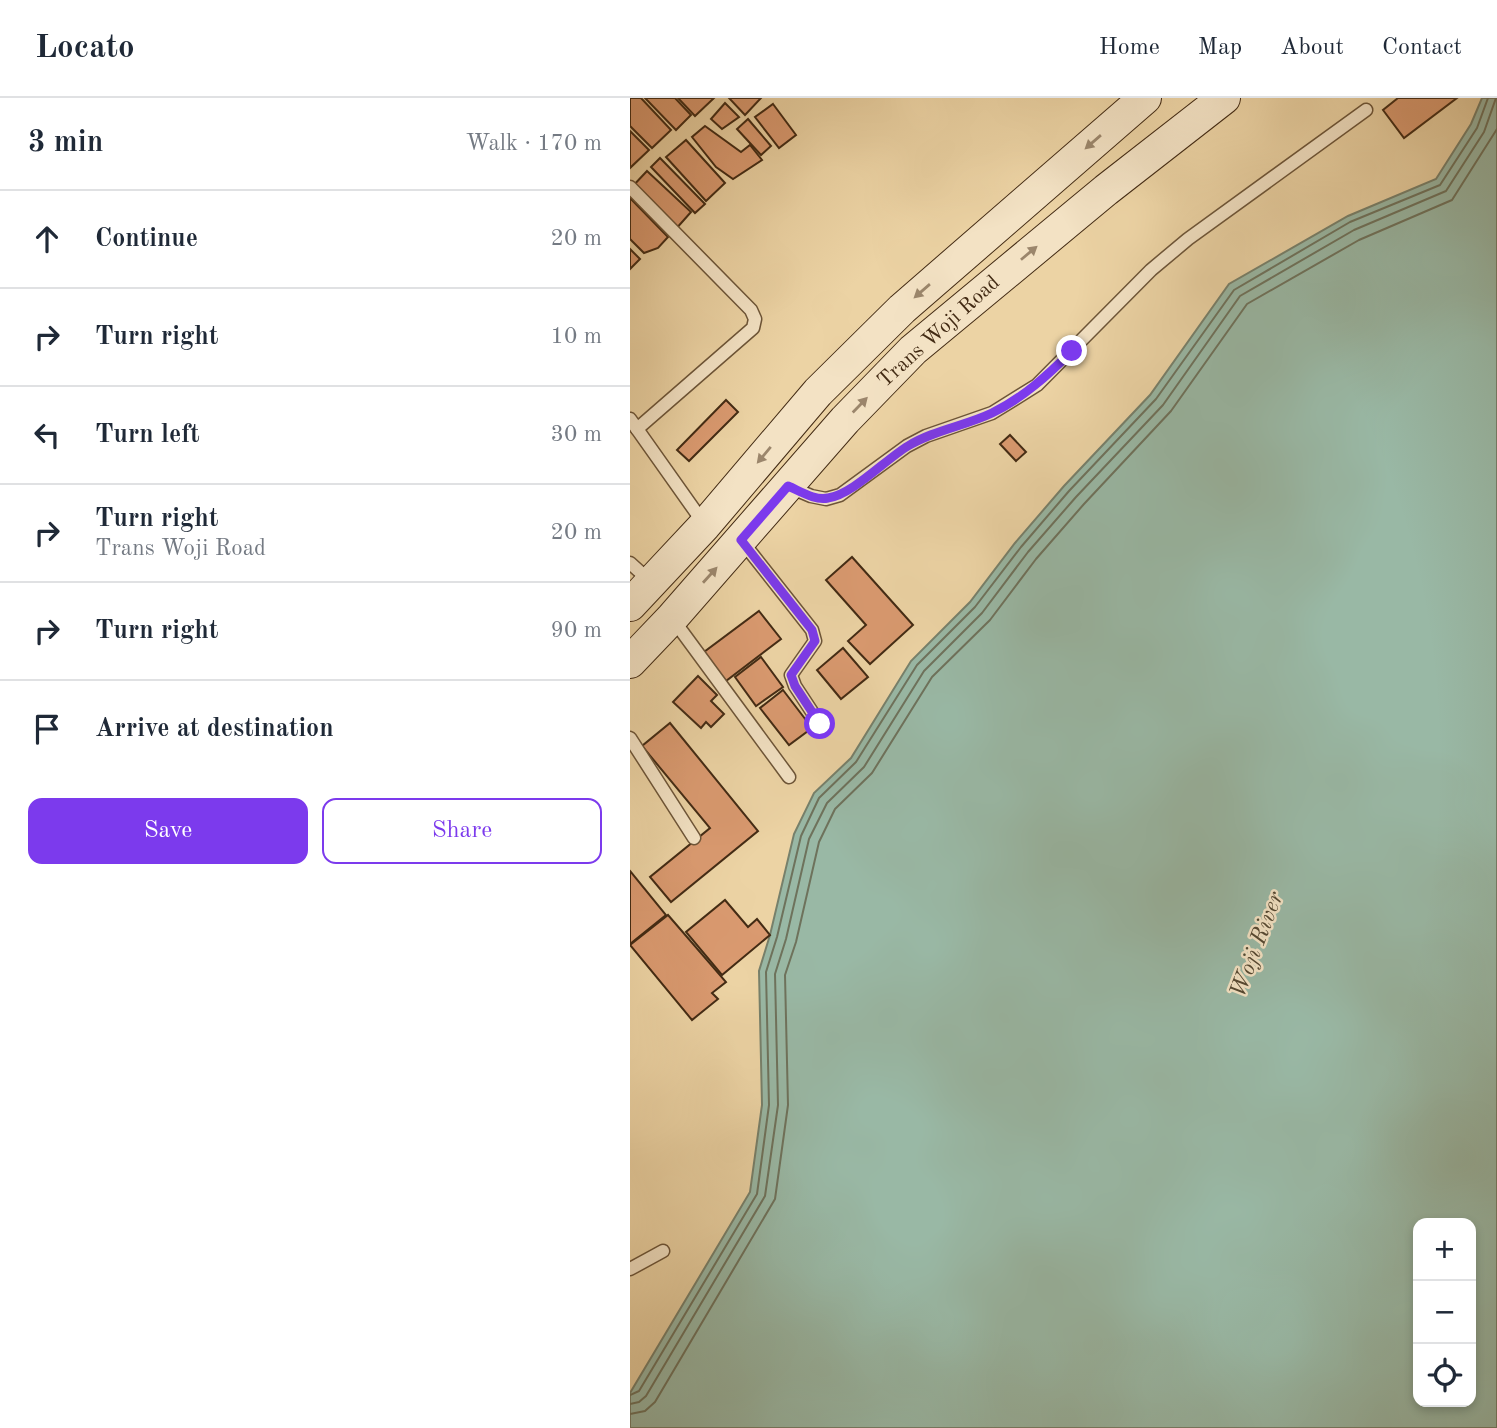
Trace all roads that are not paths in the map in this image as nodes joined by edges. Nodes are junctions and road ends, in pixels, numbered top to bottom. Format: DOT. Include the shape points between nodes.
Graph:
graph roads {
  1 [pos="1146,98"];
  2 [pos="1224,98"];
  3 [pos="1366,110"];
  4 [pos="630,187"];
  5 [pos="634,424"];
  6 [pos="788,486"];
  7 [pos="705,525"];
  8 [pos="741,540"];
  9 [pos="641,573"];
  10 [pos="630,605"];
  11 [pos="672,618"];
  12 [pos="630,662"];
  13 [pos="820,724"];
  14 [pos="630,738"];
  15 [pos="789,777"];
  16 [pos="694,838"];
  17 [pos="663,1251"];
  18 [pos="630,1269"];
  1 -- 7 [label="main road, Trans Woji Road, one-way" via="902,309 818,392"];
  6 -- 2 [label="main road, Trans Woji Road, one-way" via="913,350"];
  3 -- 6 [label="lane" via="1188,239 1037,385 992,413 908,446 841,495 826,499"];
  4 -- 5 [label="lane" via="755,318 753,328"];
  5 -- 7 [label="lane"];
  6 -- 8 [label="main road, Trans Woji Road"];
  7 -- 9 [label="main road, Trans Woji Road"];
  11 -- 8 [label="main road, Trans Woji Road, one-way"];
  8 -- 13 [label="lane" via="812,630 815,641 791,675"];
  9 -- 10 [label="main road, Trans Woji Road"];
  11 -- 12 [label="main road, Trans Woji Road"];
  11 -- 15 [label="lane"];
  14 -- 16 [label="lane"];
  17 -- 18 [label="lane"];
}
